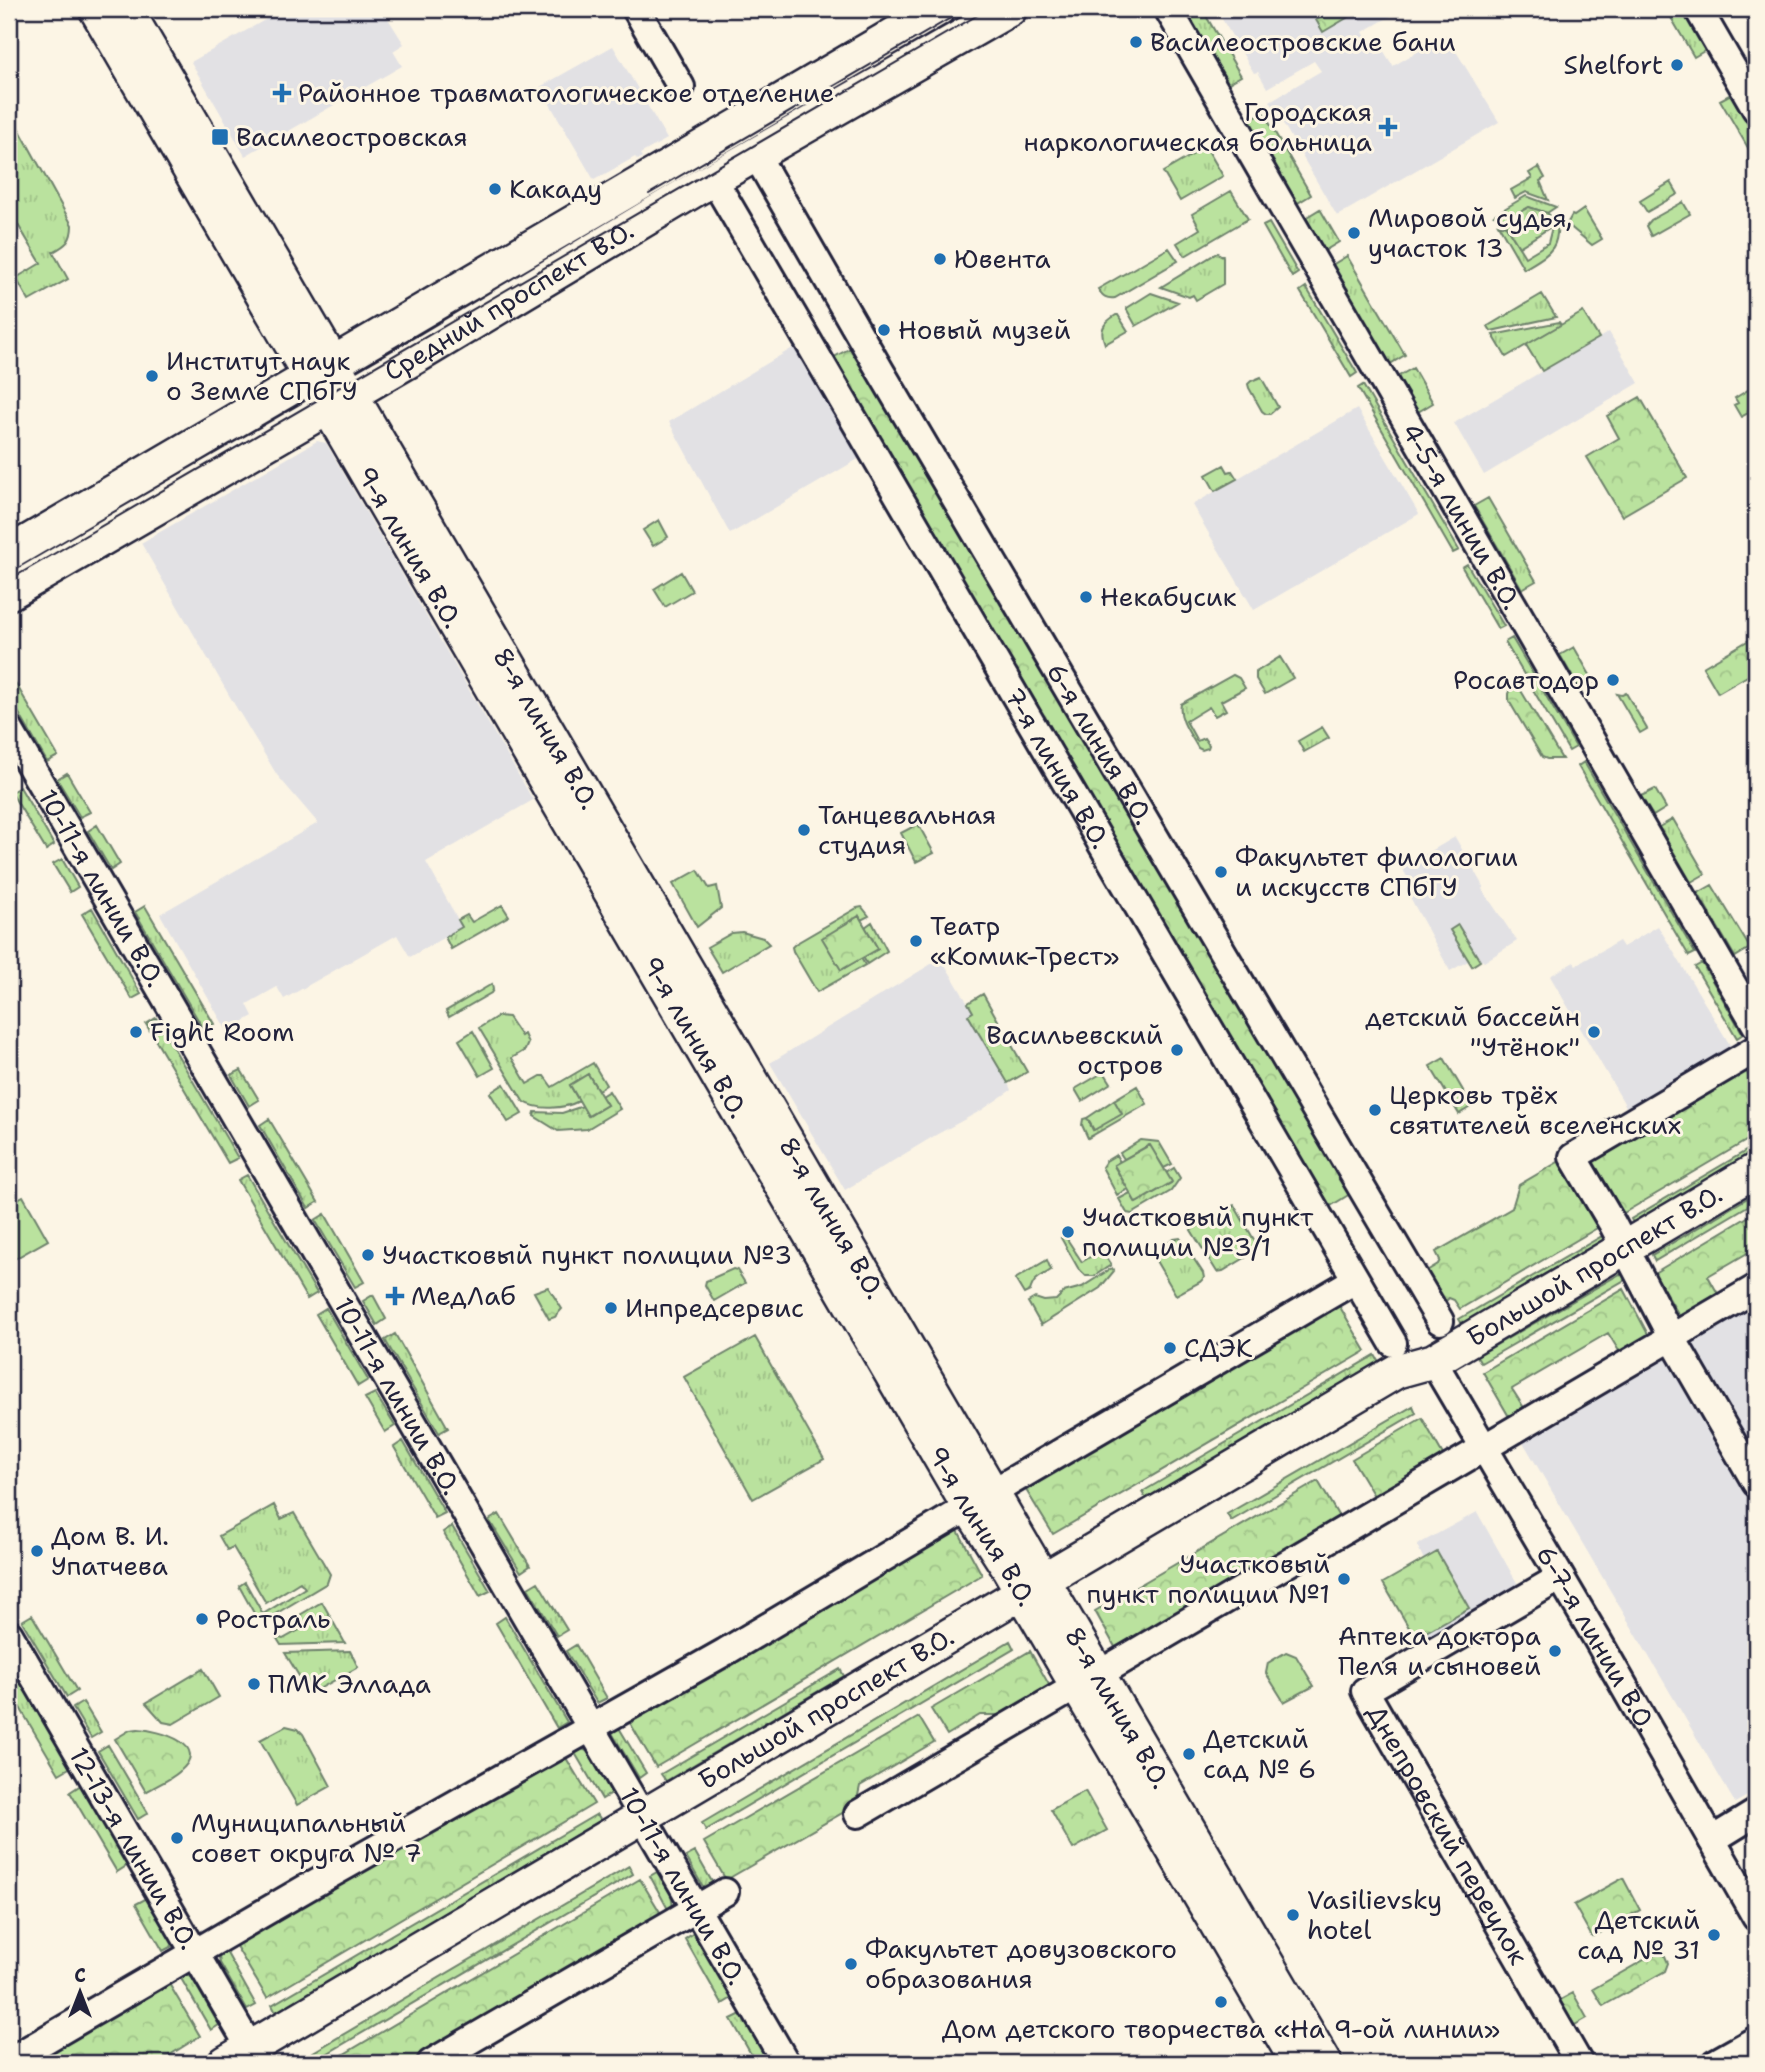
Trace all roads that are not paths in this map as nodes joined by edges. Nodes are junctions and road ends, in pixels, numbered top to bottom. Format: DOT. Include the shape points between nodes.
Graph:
graph roads {
  1 [pos="96,9"];
  2 [pos="126,9"];
  3 [pos="636,9"];
  4 [pos="938,9"];
  5 [pos="1010,9"];
  6 [pos="1168,9"];
  7 [pos="1698,9"];
  8 [pos="681,87"];
  9 [pos="1756,108"];
  10 [pos="763,167"];
  11 [pos="721,192"];
  12 [pos="321,370"];
  13 [pos="340,401"];
  14 [pos="9,553"];
  15 [pos="9,593"];
  16 [pos="9,729"];
  17 [pos="1756,1025"];
  18 [pos="1756,1049"];
  19 [pos="1756,1170"];
  20 [pos="1625,1248"];
  21 [pos="1355,1280"];
  22 [pos="1756,1288"];
  23 [pos="1440,1321"];
  24 [pos="1672,1338"];
  25 [pos="1392,1343"];
  26 [pos="1433,1361"];
  27 [pos="1484,1448"];
  28 [pos="1756,1483"];
  29 [pos="981,1499"];
  30 [pos="1559,1578"];
  31 [pos="1038,1594"];
  32 [pos="9,1634"];
  33 [pos="1088,1680"];
  34 [pos="590,1728"];
  35 [pos="1756,1813"];
  36 [pos="858,1814"];
  37 [pos="648,1827"];
  38 [pos="1712,1840"];
  39 [pos="724,1892"];
  40 [pos="696,1909"];
  41 [pos="1756,1917"];
  42 [pos="194,1953"];
  43 [pos="1756,2040"];
  44 [pos="9,2060"];
  45 [pos="250,2060"];
  46 [pos="431,2063"];
  47 [pos="786,2063"];
  48 [pos="1298,2063"];
  49 [pos="1325,2063"];
  50 [pos="1579,2063"];
  51 [pos="1715,2063"];
  1 -- 12 [label="main road"];
  2 -- 12 [label="main road, 8-я линия В.О."];
  3 -- 8 [label="street"];
  4 -- 12 [label="main road, Средний проспект В.О."];
  5 -- 13 [label="main road, Средний проспект В.О."];
  6 -- 17 [label="street, 4-5-я линии В.О."];
  7 -- 9 [label="street"];
  10 -- 23 [label="street, 6-я линия В.О."];
  11 -- 21 [label="street, 7-я линия В.О."];
  12 -- 13 [label="main road, 8-я линия В.О."];
  12 -- 14 [label="main road, Средний проспект В.О."];
  13 -- 15 [label="main road, Средний проспект В.О."];
  13 -- 29 [label="main road, 8-я линия В.О."];
  16 -- 34 [label="street, 10-11-я линии В.О."];
  18 -- 20 [label="street" via="1573,1157"];
  19 -- 20 [label="main road, Большой проспект В.О."];
  20 -- 24 [label="street"];
  20 -- 26 [label="main road, Большой проспект В.О."];
  21 -- 25 [label="street, 7-я линия В.О."];
  21 -- 29 [label="street"];
  22 -- 24 [label="street"];
  24 -- 27 [label="street"];
  24 -- 28 [label="street"];
  26 -- 27 [label="street, 6-7-я линии В.О."];
  26 -- 31 [label="main road, Большой проспект В.О." via="1408,1389"];
  27 -- 30 [label="street, 6-7-я линии В.О."];
  27 -- 33 [label="street"];
  29 -- 31 [label="main road, 9-я линия В.О."];
  29 -- 34 [label="street"];
  30 -- 38 [label="street, 6-7-я линии В.О."];
  30 -- 50 [label="street, Днепровский переулок" via="1365,1691"];
  31 -- 33 [label="main road, 9-я линия В.О."];
  31 -- 37 [label="main road, Большой проспект В.О."];
  32 -- 42 [label="street, 12-13-я линии В.О."];
  33 -- 36 [label="street"];
  33 -- 48 [label="main road, 9-я линия В.О."];
  33 -- 49 [label="main road, 8-я линия В.О."];
  34 -- 37 [label="street, 10-11-я линии В.О."];
  34 -- 42 [label="street"];
  35 -- 38 [label="street"];
  37 -- 40 [label="street, 10-11-я линии В.О."];
  37 -- 45 [label="main road, Большой проспект В.О."];
  38 -- 41 [label="street, 6-7-я линии В.О."];
  39 -- 40 [label="street"];
  40 -- 46 [label="street"];
  40 -- 47 [label="street, 10-11-я линии В.О."];
  42 -- 44 [label="street"];
  42 -- 45 [label="street, 12-13-я линии В.О."];
  43 -- 51 [label="street"];
}
